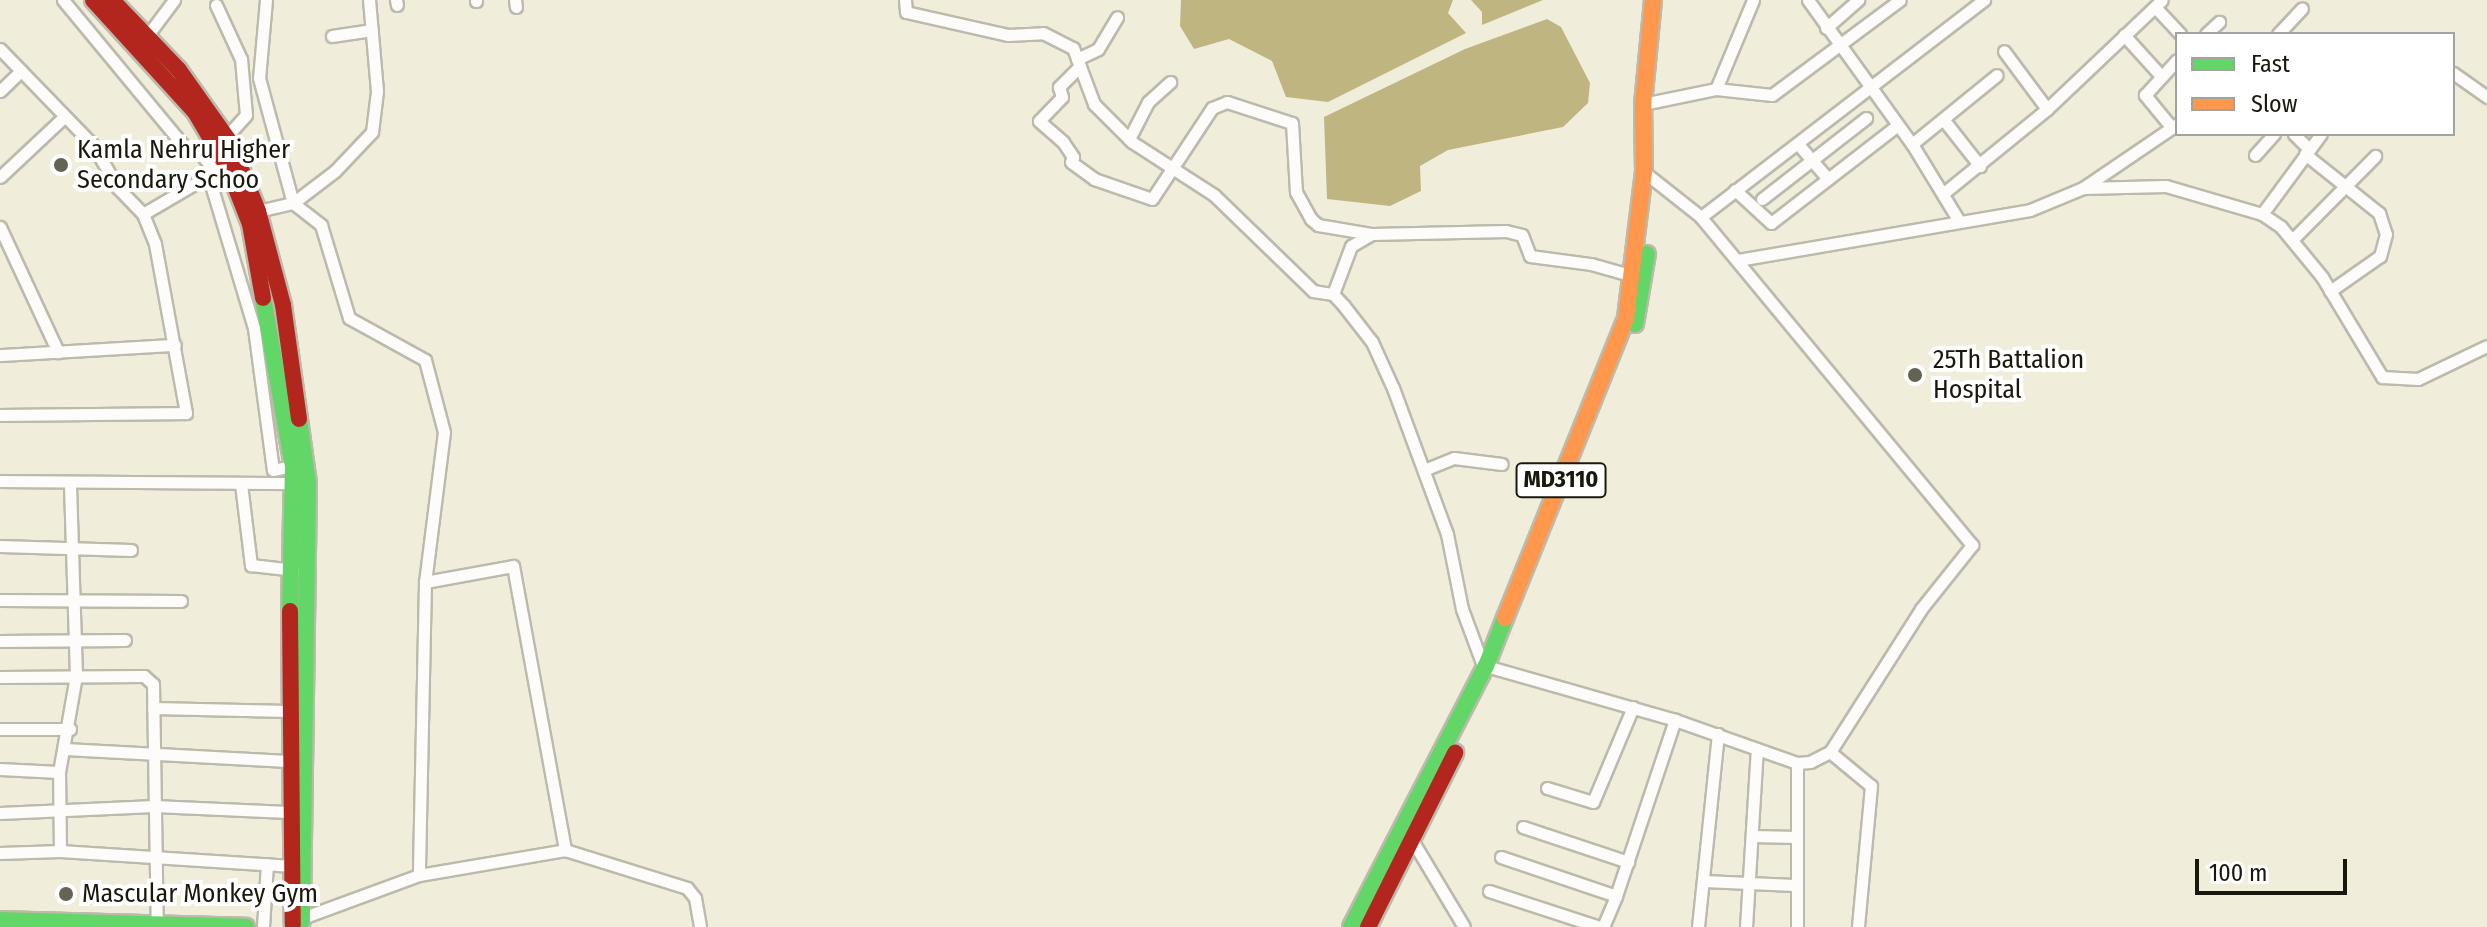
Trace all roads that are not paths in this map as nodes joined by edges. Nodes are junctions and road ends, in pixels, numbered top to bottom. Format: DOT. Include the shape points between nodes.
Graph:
graph roads {
  1 [pos="63,0"];
  2 [pos="93,0"];
  3 [pos="112,0"];
  4 [pos="174,0"];
  5 [pos="266,0"];
  6 [pos="369,0"];
  7 [pos="905,0"];
  8 [pos="1656,0"];
  9 [pos="1753,0"];
  10 [pos="1808,0"];
  11 [pos="1858,0"];
  12 [pos="1900,0"];
  13 [pos="1984,0"];
  14 [pos="2158,3"];
  15 [pos="216,5"];
  16 [pos="2302,8"];
  17 [pos="1117,17"];
  18 [pos="2219,22"];
  19 [pos="1826,28"];
  20 [pos="372,30"];
  21 [pos="2179,32"];
  22 [pos="2208,32"];
  23 [pos="2280,32"];
  24 [pos="2124,35"];
  25 [pos="147,36"];
  26 [pos="332,36"];
  27 [pos="1839,48"];
  28 [pos="0,49"];
  29 [pos="2004,51"];
  30 [pos="1079,62"];
  31 [pos="2175,62"];
  32 [pos="21,71"];
  33 [pos="2455,74"];
  34 [pos="1997,75"];
  35 [pos="2161,76"];
  36 [pos="1170,82"];
  37 [pos="1869,87"];
  38 [pos="1716,89"];
  39 [pos="0,91"];
  40 [pos="2487,97"];
  41 [pos="1648,104"];
  42 [pos="2047,109"];
  43 [pos="64,117"];
  44 [pos="1866,118"];
  45 [pos="1943,119"];
  46 [pos="1898,125"];
  47 [pos="2174,126"];
  48 [pos="2272,136"];
  49 [pos="2296,136"];
  50 [pos="2319,136"];
  51 [pos="226,137"];
  52 [pos="1129,139"];
  53 [pos="1798,144"];
  54 [pos="1912,144"];
  55 [pos="2307,151"];
  56 [pos="2255,155"];
  57 [pos="2375,156"];
  58 [pos="1812,160"];
  59 [pos="1980,166"];
  60 [pos="1175,170"];
  61 [pos="217,172"];
  62 [pos="1648,174"];
  63 [pos="0,177"];
  64 [pos="1828,179"];
  65 [pos="2345,181"];
  66 [pos="2083,188"];
  67 [pos="1735,190"];
  68 [pos="1945,192"];
  69 [pos="1762,199"];
  70 [pos="293,203"];
  71 [pos="258,211"];
  72 [pos="143,214"];
  73 [pos="2262,214"];
  74 [pos="1701,217"];
  75 [pos="1959,221"];
  76 [pos="0,227"];
  77 [pos="1372,234"];
  78 [pos="2293,239"];
  79 [pos="1738,260"];
  80 [pos="1633,276"];
  81 [pos="2330,291"];
  82 [pos="1333,294"];
  83 [pos="175,345"];
  84 [pos="2487,346"];
  85 [pos="58,352"];
  86 [pos="0,355"];
  87 [pos="0,415"];
  88 [pos="1502,464"];
  89 [pos="1424,470"];
  90 [pos="300,473"];
  91 [pos="0,480"];
  92 [pos="70,482"];
  93 [pos="241,484"];
  94 [pos="74,545"];
  95 [pos="0,546"];
  96 [pos="131,550"];
  97 [pos="298,570"];
  98 [pos="425,582"];
  99 [pos="76,599"];
  100 [pos="0,600"];
  101 [pos="181,601"];
  102 [pos="74,639"];
  103 [pos="125,640"];
  104 [pos="0,641"];
  105 [pos="1489,667"];
  106 [pos="76,676"];
  107 [pos="0,677"];
  108 [pos="1633,707"];
  109 [pos="153,708"];
  110 [pos="289,711"];
  111 [pos="1675,720"];
  112 [pos="0,729"];
  113 [pos="70,729"];
  114 [pos="1718,734"];
  115 [pos="65,749"];
  116 [pos="1757,749"];
  117 [pos="1830,752"];
  118 [pos="157,756"];
  119 [pos="288,761"];
  120 [pos="1797,763"];
  121 [pos="0,769"];
  122 [pos="59,772"];
  123 [pos="1547,788"];
  124 [pos="154,806"];
  125 [pos="58,812"];
  126 [pos="288,812"];
  127 [pos="0,813"];
  128 [pos="1523,827"];
  129 [pos="1752,836"];
  130 [pos="1796,837"];
  131 [pos="1412,840"];
  132 [pos="565,850"];
  133 [pos="60,851"];
  134 [pos="0,853"];
  135 [pos="155,857"];
  136 [pos="1501,857"];
  137 [pos="1628,862"];
  138 [pos="267,864"];
  139 [pos="289,866"];
  140 [pos="419,875"];
  141 [pos="1704,881"];
  142 [pos="1749,884"];
  143 [pos="1794,885"];
  144 [pos="1489,891"];
  145 [pos="1616,896"];
  146 [pos="0,922"];
  147 [pos="157,925"];
  148 [pos="294,925"];
  149 [pos="246,927"];
  150 [pos="263,927"];
  151 [pos="700,927"];
  152 [pos="1351,927"];
  153 [pos="1368,927"];
  154 [pos="1464,927"];
  155 [pos="1601,927"];
  156 [pos="1698,927"];
  157 [pos="1746,927"];
  158 [pos="1797,927"];
  159 [pos="1858,927"];
  1 -- 61 [label="street" via="188,151 201,154"];
  2 -- 61 [label="main road" via="195,112"];
  3 -- 25 [label="main road"];
  4 -- 25 [label="street"];
  5 -- 70 [label="street" via="259,78"];
  6 -- 20 [label="street"];
  7 -- 30 [label="street" via="906,12 1008,35 1043,33 1073,48"];
  8 -- 41 [label="main road, MD3110"];
  9 -- 38 [label="street"];
  10 -- 19 [label="street"];
  11 -- 19 [label="street"];
  12 -- 27 [label="street"];
  13 -- 37 [label="street"];
  14 -- 21 [label="street"];
  14 -- 24 [label="street"];
  15 -- 51 [label="street" via="241,59 246,115"];
  16 -- 23 [label="street"];
  17 -- 30 [label="street" via="1098,49"];
  18 -- 22 [label="street"];
  19 -- 27 [label="street"];
  20 -- 26 [label="street"];
  20 -- 70 [label="street" via="377,91 372,132 335,171"];
  24 -- 35 [label="street"];
  24 -- 42 [label="street"];
  25 -- 51 [label="main road" via="179,70"];
  27 -- 37 [label="street"];
  27 -- 38 [label="street" via="1772,95"];
  28 -- 32 [label="street"];
  29 -- 42 [label="street"];
  30 -- 52 [label="street" via="1094,104"];
  30 -- 60 [label="street" via="1059,87 1062,97 1039,121 1063,142 1071,162 1094,179 1152,199"];
  31 -- 35 [label="street"];
  32 -- 39 [label="street"];
  32 -- 43 [label="street"];
  33 -- 40 [label="street"];
  34 -- 45 [label="street"];
  35 -- 47 [label="street" via="2145,95"];
  36 -- 52 [label="street" via="1148,102"];
  37 -- 46 [label="street"];
  37 -- 53 [label="street"];
  38 -- 41 [label="street"];
  41 -- 62 [label="main road, MD3110"];
  42 -- 59 [label="street"];
  43 -- 63 [label="street"];
  43 -- 72 [label="street" via="93,145 118,188"];
  44 -- 58 [label="street"];
  45 -- 54 [label="street"];
  45 -- 59 [label="street"];
  46 -- 54 [label="street"];
  46 -- 64 [label="street"];
  47 -- 66 [label="street"];
  48 -- 56 [label="street"];
  49 -- 55 [label="street"];
  50 -- 55 [label="street"];
  51 -- 71 [label="main road"];
  52 -- 60 [label="street"];
  53 -- 58 [label="street"];
  53 -- 67 [label="street"];
  54 -- 68 [label="street"];
  55 -- 65 [label="street"];
  55 -- 73 [label="street"];
  57 -- 65 [label="street"];
  58 -- 64 [label="street"];
  58 -- 69 [label="street"];
  59 -- 68 [label="street"];
  60 -- 77 [label="street" via="1219,103 1288,120 1293,128 1296,192 1306,213 1318,225"];
  60 -- 82 [label="street" via="1214,195 1313,291"];
  61 -- 72 [label="street"];
  61 -- 90 [label="main road" via="250,224"];
  61 -- 90 [label="street" via="254,328 273,470"];
  62 -- 74 [label="street"];
  62 -- 80 [label="main road, MD3110"];
  62 -- 105 [label="main road, MD3110" via="1644,292 1634,326"];
  64 -- 67 [label="street" via="1771,223"];
  65 -- 78 [label="street"];
  65 -- 81 [label="street" via="2379,213 2386,243 2380,256"];
  66 -- 73 [label="street" via="2166,186"];
  66 -- 75 [label="street" via="2030,210"];
  67 -- 74 [label="street"];
  68 -- 75 [label="street"];
  70 -- 71 [label="street"];
  70 -- 98 [label="street" via="321,225 349,318 425,360 444,432"];
  71 -- 90 [label="main road" via="283,305"];
  72 -- 83 [label="street" via="155,244"];
  73 -- 78 [label="street"];
  74 -- 79 [label="street"];
  75 -- 79 [label="street"];
  76 -- 85 [label="street"];
  77 -- 80 [label="street" via="1506,231 1522,235 1530,256"];
  77 -- 82 [label="street" via="1351,246"];
  78 -- 81 [label="street"];
  79 -- 117 [label="street" via="1972,545 1921,609"];
  80 -- 105 [label="main road, MD3110" via="1626,318"];
  81 -- 84 [label="street" via="2382,377 2418,379"];
  82 -- 89 [label="street" via="1372,342"];
  83 -- 85 [label="street"];
  83 -- 87 [label="street" via="186,413"];
  85 -- 86 [label="street"];
  88 -- 89 [label="street" via="1454,458"];
  89 -- 105 [label="street" via="1447,534 1462,609"];
  90 -- 93 [label="street"];
  90 -- 97 [label="main road"];
  91 -- 92 [label="street"];
  92 -- 93 [label="street"];
  92 -- 94 [label="street"];
  93 -- 97 [label="street" via="251,565"];
  94 -- 95 [label="street"];
  94 -- 96 [label="street"];
  94 -- 99 [label="street"];
  97 -- 110 [label="main road"];
  97 -- 148 [label="main road"];
  98 -- 132 [label="street" via="513,566"];
  98 -- 140 [label="street"];
  99 -- 100 [label="street"];
  99 -- 101 [label="street"];
  99 -- 102 [label="street"];
  102 -- 103 [label="street"];
  102 -- 104 [label="street"];
  102 -- 106 [label="street"];
  105 -- 108 [label="street"];
  105 -- 131 [label="main road, MD3110"];
  105 -- 152 [label="main road, MD3110"];
  106 -- 107 [label="street"];
  106 -- 109 [label="street" via="144,676 153,684"];
  106 -- 113 [label="street"];
  108 -- 111 [label="street"];
  108 -- 123 [label="street" via="1593,802"];
  109 -- 110 [label="street"];
  109 -- 118 [label="street"];
  110 -- 119 [label="main road"];
  111 -- 114 [label="street"];
  111 -- 137 [label="street"];
  112 -- 113 [label="street"];
  113 -- 115 [label="street"];
  114 -- 116 [label="street"];
  114 -- 141 [label="street"];
  115 -- 118 [label="street"];
  115 -- 122 [label="street"];
  116 -- 120 [label="street"];
  116 -- 129 [label="street"];
  117 -- 120 [label="street"];
  117 -- 159 [label="street" via="1871,786"];
  118 -- 119 [label="street"];
  118 -- 124 [label="street"];
  119 -- 126 [label="main road"];
  120 -- 130 [label="street"];
  121 -- 122 [label="street"];
  122 -- 125 [label="street"];
  124 -- 125 [label="street"];
  124 -- 126 [label="street"];
  124 -- 135 [label="street"];
  125 -- 127 [label="street"];
  125 -- 133 [label="street"];
  126 -- 139 [label="main road"];
  128 -- 137 [label="street"];
  129 -- 130 [label="street"];
  129 -- 142 [label="street"];
  130 -- 143 [label="street"];
  131 -- 153 [label="main road, MD3110"];
  131 -- 154 [label="street"];
  132 -- 140 [label="street"];
  132 -- 151 [label="street" via="687,888 695,898"];
  133 -- 134 [label="street"];
  133 -- 135 [label="street"];
  135 -- 138 [label="street"];
  135 -- 147 [label="street"];
  136 -- 145 [label="street"];
  137 -- 145 [label="street"];
  138 -- 139 [label="street"];
  138 -- 150 [label="street"];
  139 -- 148 [label="main road"];
  140 -- 148 [label="street"];
  141 -- 142 [label="street"];
  141 -- 156 [label="street"];
  142 -- 143 [label="street"];
  142 -- 157 [label="street"];
  143 -- 158 [label="street" via="1799,896"];
  144 -- 155 [label="street"];
  145 -- 155 [label="street"];
  146 -- 147 [label="main road"];
  147 -- 149 [label="main road"];
}
